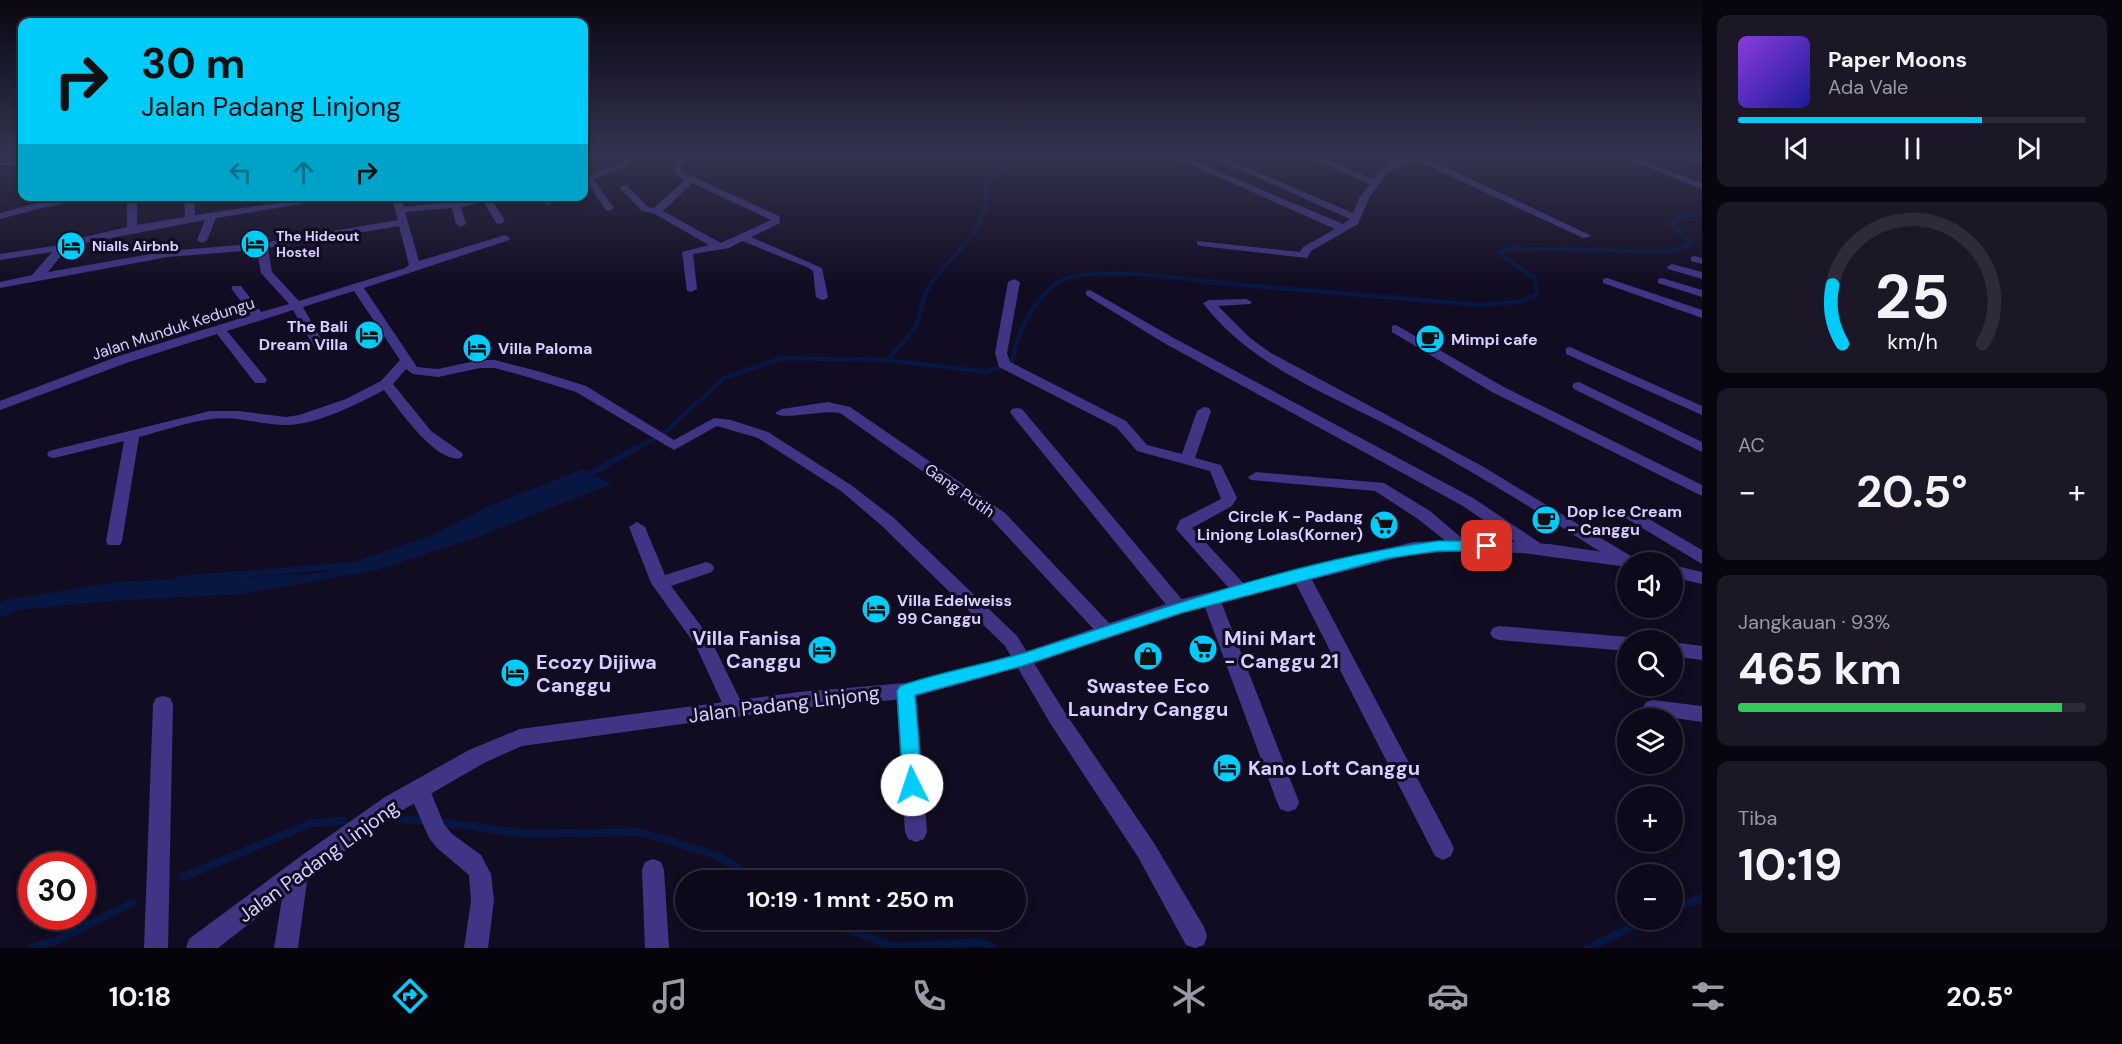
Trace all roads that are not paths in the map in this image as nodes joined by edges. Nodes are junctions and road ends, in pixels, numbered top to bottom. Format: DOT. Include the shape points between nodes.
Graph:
graph roads {
  1 [pos="601,197"];
  2 [pos="634,197"];
  3 [pos="674,197"];
  4 [pos="728,197"];
  5 [pos="1271,197"];
  6 [pos="1308,197"];
  7 [pos="1365,197"];
  8 [pos="1504,197"];
  9 [pos="66,201"];
  10 [pos="132,201"];
  11 [pos="189,201"];
  12 [pos="316,201"];
  13 [pos="398,201"];
  14 [pos="476,201"];
  15 [pos="492,201"];
  16 [pos="456,205"];
  17 [pos="609,208"];
  18 [pos="401,210"];
  19 [pos="656,211"];
  20 [pos="0,216"];
  21 [pos="211,218"];
  22 [pos="1356,218"];
  23 [pos="190,221"];
  24 [pos="500,221"];
  25 [pos="405,222"];
  26 [pos="461,224"];
  27 [pos="1345,229"];
  28 [pos="132,231"];
  29 [pos="1587,236"];
  30 [pos="505,238"];
  31 [pos="743,238"];
  32 [pos="202,240"];
  33 [pos="1201,243"];
  34 [pos="262,246"];
  35 [pos="720,247"];
  36 [pos="60,248"];
  37 [pos="0,257"];
  38 [pos="415,266"];
  39 [pos="1672,267"];
  40 [pos="1702,276"];
  41 [pos="35,278"];
  42 [pos="1607,281"];
  43 [pos="1662,281"];
  44 [pos="1014,282"];
  45 [pos="0,285"];
  46 [pos="237,288"];
  47 [pos="358,288"];
  48 [pos="691,289"];
  49 [pos="1090,293"];
  50 [pos="1702,294"];
  51 [pos="822,297"];
  52 [pos="1246,302"];
  53 [pos="296,306"];
  54 [pos="1702,314"];
  55 [pos="259,318"];
  56 [pos="1396,328"];
  57 [pos="220,330"];
  58 [pos="321,350"];
  59 [pos="1570,351"];
  60 [pos="405,362"];
  61 [pos="260,380"];
  62 [pos="386,384"];
  63 [pos="1579,386"];
  64 [pos="0,406"];
  65 [pos="1204,411"];
  66 [pos="1702,411"];
  67 [pos="1017,412"];
  68 [pos="782,413"];
  69 [pos="132,435"];
  70 [pos="1702,448"];
  71 [pos="54,454"];
  72 [pos="456,455"];
  73 [pos="1187,460"];
  74 [pos="1256,477"];
  75 [pos="1702,491"];
  76 [pos="1630,513"];
  77 [pos="637,528"];
  78 [pos="114,541"];
  79 [pos="1463,546"];
  80 [pos="1534,547"];
  81 [pos="1617,554"];
  82 [pos="1702,558"];
  83 [pos="1617,560"];
  84 [pos="706,568"];
  85 [pos="1683,574"];
  86 [pos="1301,576"];
  87 [pos="1702,578"];
  88 [pos="660,583"];
  89 [pos="1241,591"];
  90 [pos="1210,599"];
  91 [pos="1178,608"];
  92 [pos="1106,631"];
  93 [pos="1499,633"];
  94 [pos="1617,643"];
  95 [pos="1683,650"];
  96 [pos="1702,653"];
  97 [pos="1022,660"];
  98 [pos="906,691"];
  99 [pos="163,704"];
  100 [pos="735,710"];
  101 [pos="1683,712"];
  102 [pos="1702,714"];
  103 [pos="422,798"];
  104 [pos="1288,802"];
  105 [pos="916,832"];
  106 [pos="1443,849"];
  107 [pos="653,870"];
  108 [pos="297,873"];
  109 [pos="1195,936"];
  110 [pos="156,948"];
  111 [pos="198,948"];
  112 [pos="286,948"];
  113 [pos="476,948"];
  114 [pos="657,948"];
  1 -- 17 [label="street"];
  2 -- 19 [label="street" via="645,209"];
  3 -- 19 [label="street"];
  4 -- 31 [label="street" via="776,219"];
  5 -- 27 [label="street"];
  6 -- 22 [label="street"];
  7 -- 22 [label="street"];
  8 -- 29 [label="street"];
  9 -- 20 [label="street"];
  10 -- 28 [label="street"];
  11 -- 23 [label="street"];
  12 -- 21 [label="street"];
  13 -- 18 [label="street"];
  14 -- 16 [label="street"];
  15 -- 24 [label="street"];
  16 -- 18 [label="street"];
  16 -- 26 [label="street"];
  18 -- 25 [label="street"];
  19 -- 35 [label="street"];
  21 -- 23 [label="street"];
  21 -- 32 [label="street"];
  22 -- 27 [label="street"];
  23 -- 28 [label="street"];
  25 -- 34 [label="street"];
  25 -- 38 [label="street"];
  27 -- 33 [label="street" via="1298,257"];
  28 -- 36 [label="street"];
  30 -- 38 [label="street, Jalan Munduk Kedungu"];
  31 -- 35 [label="street"];
  31 -- 51 [label="street" via="813,266 818,270"];
  34 -- 41 [label="street" via="168,254"];
  34 -- 53 [label="street" via="267,273"];
  35 -- 48 [label="street" via="685,254"];
  36 -- 37 [label="street"];
  36 -- 41 [label="street"];
  38 -- 47 [label="street, Jalan Munduk Kedungu"];
  39 -- 40 [label="street"];
  41 -- 45 [label="street"];
  42 -- 54 [label="street"];
  43 -- 50 [label="street"];
  44 -- 73 [label="street" via="1001,352 1004,364 1120,424 1142,448"];
  46 -- 55 [label="street"];
  47 -- 53 [label="street, Jalan Munduk Kedungu"];
  47 -- 60 [label="street"];
  49 -- 80 [label="street" via="1168,340 1468,502"];
  52 -- 81 [label="street" via="1209,303 1242,338 1269,357 1383,416"];
  53 -- 55 [label="street, Jalan Munduk Kedungu"];
  53 -- 58 [label="street"];
  55 -- 57 [label="street, Jalan Munduk Kedungu"];
  56 -- 75 [label="street" via="1497,388"];
  57 -- 61 [label="street"];
  57 -- 64 [label="street, Jalan Munduk Kedungu" via="124,359"];
  59 -- 66 [label="street"];
  60 -- 62 [label="street"];
  60 -- 97 [label="street" via="424,373 495,364 581,389 669,445 679,445 714,422 773,440 846,488 888,522 1011,641"];
  62 -- 69 [label="street" via="351,402 301,418 286,421 210,415"];
  62 -- 72 [label="street" via="426,434"];
  63 -- 70 [label="street"];
  65 -- 73 [label="street"];
  67 -- 91 [label="street"];
  68 -- 92 [label="street, Gang Putih" via="828,406 845,410 999,517"];
  69 -- 71 [label="street"];
  69 -- 78 [label="street"];
  73 -- 89 [label="street" via="1216,468 1229,498 1224,506 1186,524 1184,529"];
  74 -- 79 [label="street" via="1378,486"];
  76 -- 82 [label="street"];
  77 -- 88 [label="street"];
  79 -- 80 [label="street, Jalan Padang Linjong"];
  79 -- 86 [label="street, Jalan Padang Linjong" via="1389,552"];
  80 -- 83 [label="street, Jalan Padang Linjong"];
  84 -- 88 [label="street"];
  85 -- 87 [label="street"];
  86 -- 89 [label="street, Jalan Padang Linjong"];
  86 -- 106 [label="street"];
  88 -- 100 [label="street" via="704,643"];
  89 -- 90 [label="street, Jalan Padang Linjong"];
  90 -- 91 [label="street, Jalan Padang Linjong"];
  90 -- 104 [label="street"];
  91 -- 92 [label="street, Jalan Padang Linjong"];
  92 -- 97 [label="street, Jalan Padang Linjong"];
  93 -- 94 [label="street"];
  95 -- 96 [label="street"];
  97 -- 98 [label="street, Jalan Padang Linjong"];
  97 -- 109 [label="street" via="1146,850"];
  98 -- 100 [label="street, Jalan Padang Linjong"];
  98 -- 105 [label="street"];
  99 -- 110 [label="street"];
  100 -- 103 [label="street, Jalan Padang Linjong" via="520,738 482,752"];
  101 -- 102 [label="street"];
  103 -- 108 [label="street, Jalan Padang Linjong"];
  103 -- 113 [label="street" via="438,834 480,872"];
  107 -- 114 [label="street"];
  108 -- 111 [label="street, Jalan Padang Linjong"];
  108 -- 112 [label="street"];
}
